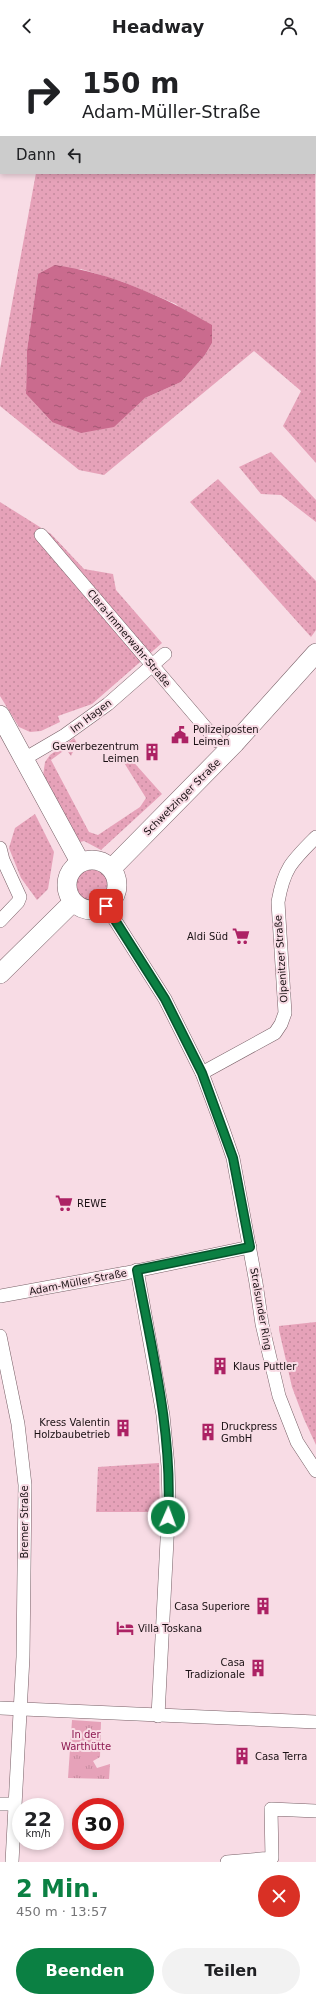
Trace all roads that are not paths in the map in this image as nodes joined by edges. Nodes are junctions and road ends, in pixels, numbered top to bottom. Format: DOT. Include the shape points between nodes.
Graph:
graph roads {
  1 [pos="41,535"];
  2 [pos="316,653"];
  3 [pos="165,654"];
  4 [pos="152,665"];
  5 [pos="0,716"];
  6 [pos="217,741"];
  7 [pos="24,759"];
  8 [pos="316,837"];
  9 [pos="0,848"];
  10 [pos="80,862"];
  11 [pos="112,868"];
  12 [pos="73,902"];
  13 [pos="106,906"];
  14 [pos="0,921"];
  15 [pos="0,974"];
  16 [pos="202,1073"];
  17 [pos="250,1247"];
  18 [pos="137,1270"];
  19 [pos="0,1296"];
  20 [pos="0,1336"];
  21 [pos="316,1471"];
  22 [pos="0,1708"];
  23 [pos="19,1710"];
  24 [pos="158,1716"];
  25 [pos="316,1722"];
  26 [pos="14,1798"];
  27 [pos="0,1804"];
  28 [pos="12,1804"];
  29 [pos="316,1811"];
  30 [pos="12,1850"];
  31 [pos="272,1860"];
  32 [pos="12,1862"];
  33 [pos="227,1862"];
  1 -- 4 [label="street, Clara-Immerwahr-Straße"];
  2 -- 11 [label="main road, Schwetzinger Straße" via="235,743"];
  3 -- 4 [label="street, Im Hagen"];
  4 -- 6 [label="street, Clara-Immerwahr-Straße"];
  4 -- 7 [label="street, Im Hagen" via="108,704 65,735"];
  5 -- 7 [label="main road"];
  7 -- 10 [label="main road"];
  8 -- 16 [label="street, Olpenitzer Straße" via="288,866 280,886 278,902 285,1013 281,1024 275,1033"];
  9 -- 14 [label="street" via="20,897"];
  10 -- 11 [label="main road" via="99,860"];
  10 -- 12 [label="main road" via="70,873 67,883"];
  11 -- 13 [label="main road" via="117,887"];
  12 -- 13 [label="main road" via="90,910"];
  12 -- 15 [label="main road"];
  13 -- 16 [label="street, Stralsunder Ring" via="165,999"];
  16 -- 17 [label="street, Stralsunder Ring" via="233,1158"];
  17 -- 18 [label="street, Adam-Müller-Straße"];
  17 -- 21 [label="street, Stralsunder Ring" via="262,1324 279,1396 297,1442"];
  18 -- 19 [label="street, Adam-Müller-Straße"];
  18 -- 24 [label="street" via="163,1415 168,1466 169,1502"];
  20 -- 23 [label="street, Bremer Straße" via="18,1424 25,1485"];
  22 -- 23 [label="street"];
  23 -- 24 [label="street"];
  23 -- 26 [label="street, Bremer Straße"];
  24 -- 25 [label="street"];
  27 -- 28 [label="street"];
  29 -- 31 [label="street" via="271,1809"];
  30 -- 32 [label="street, Bremer Straße"];
  31 -- 33 [label="street"];
}
